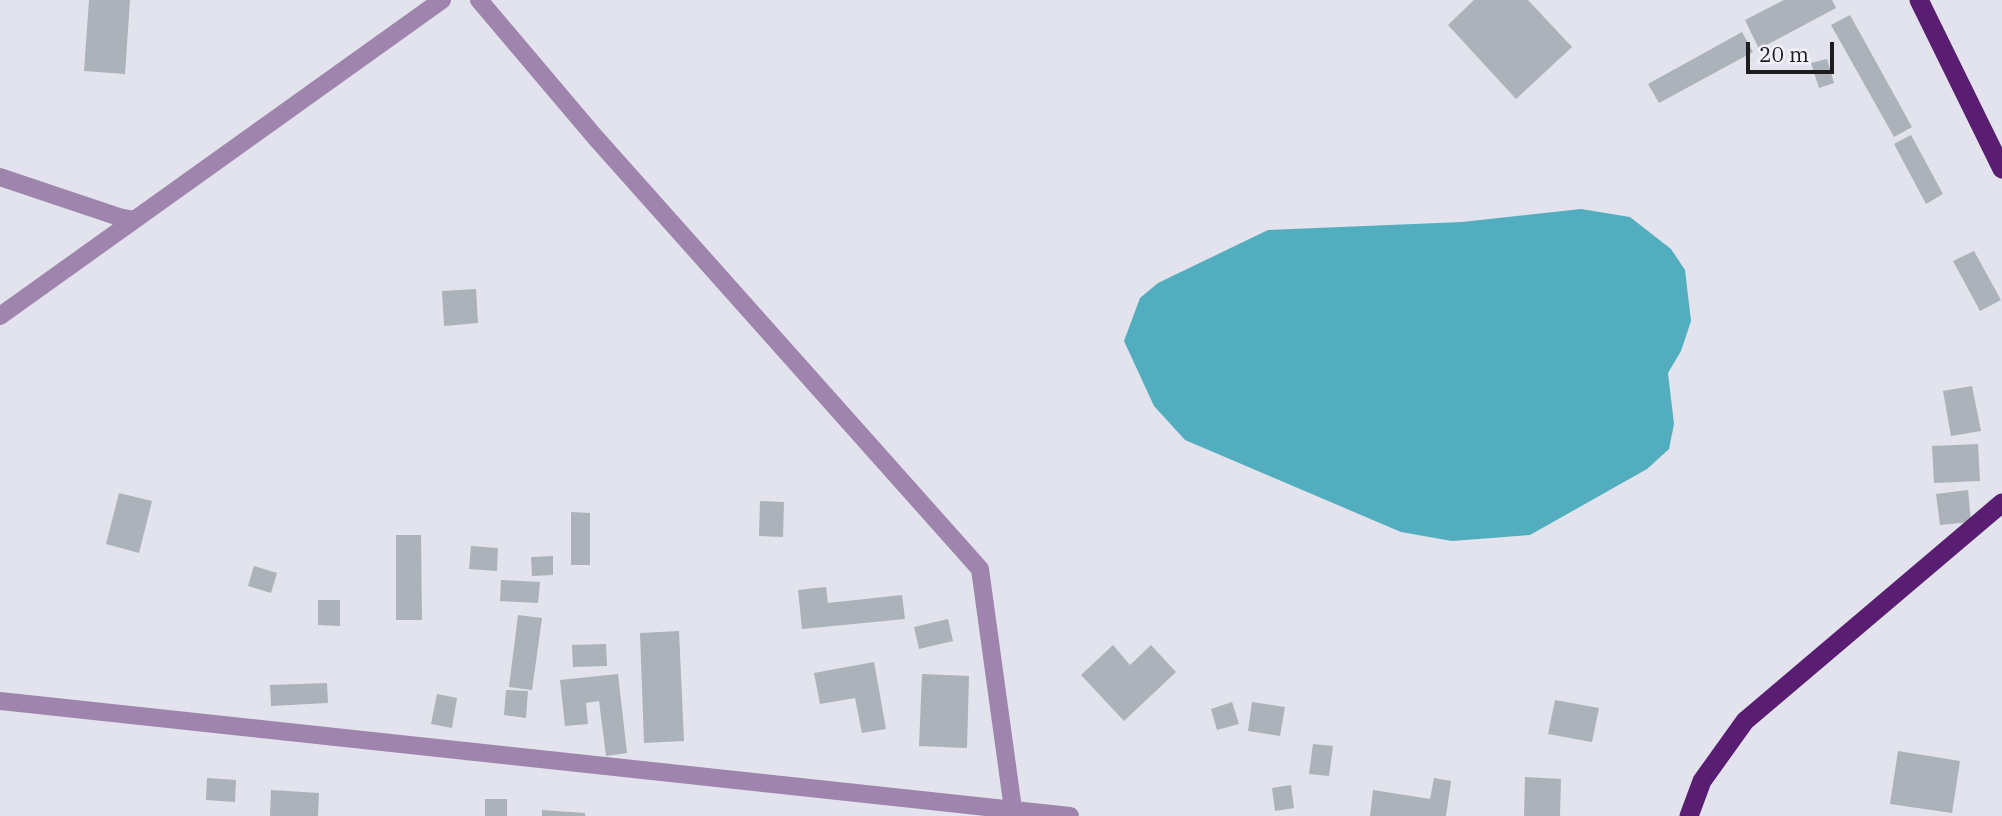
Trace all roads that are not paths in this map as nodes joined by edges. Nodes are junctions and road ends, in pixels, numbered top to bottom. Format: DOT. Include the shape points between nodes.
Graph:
graph roads {
  1 [pos="442,0"];
  2 [pos="480,0"];
  3 [pos="1919,0"];
  4 [pos="2002,169"];
  5 [pos="0,177"];
  6 [pos="134,220"];
  7 [pos="0,316"];
  8 [pos="2002,503"];
  9 [pos="0,701"];
  10 [pos="1013,809"];
  11 [pos="1070,816"];
  12 [pos="1689,816"];
  1 -- 6 [label="street"];
  2 -- 10 [label="street" via="594,137 980,569"];
  3 -- 4 [label="highway"];
  5 -- 6 [label="street"];
  6 -- 7 [label="street"];
  8 -- 12 [label="highway" via="1745,722 1702,781"];
  9 -- 10 [label="street"];
  10 -- 11 [label="street"];
}
